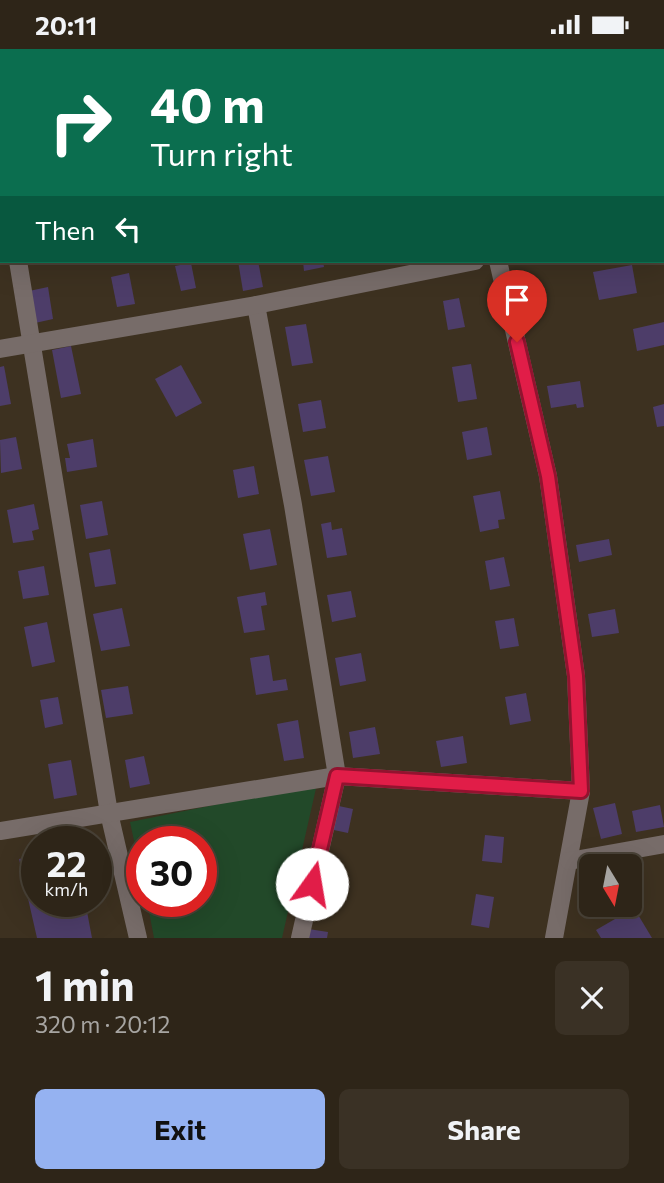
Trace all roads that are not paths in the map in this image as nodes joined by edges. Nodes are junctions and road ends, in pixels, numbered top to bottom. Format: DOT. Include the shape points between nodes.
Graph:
graph roads {
  1 [pos="18,263"];
  2 [pos="465,263"];
  3 [pos="498,263"];
  4 [pos="256,305"];
  5 [pos="33,343"];
  6 [pos="0,349"];
  7 [pos="337,776"];
  8 [pos="581,791"];
  9 [pos="109,813"];
  10 [pos="0,831"];
  11 [pos="664,844"];
  12 [pos="569,861"];
  13 [pos="138,938"];
  14 [pos="300,938"];
  15 [pos="554,938"];
  1 -- 5 [label="street"];
  2 -- 4 [label="street"];
  3 -- 8 [label="street" via="548,476 576,676"];
  4 -- 5 [label="street"];
  4 -- 7 [label="street"];
  5 -- 6 [label="street"];
  5 -- 9 [label="street"];
  7 -- 8 [label="street"];
  7 -- 9 [label="street"];
  7 -- 14 [label="street"];
  8 -- 12 [label="street"];
  9 -- 10 [label="street"];
  9 -- 13 [label="street"];
  11 -- 12 [label="street"];
  12 -- 15 [label="street"];
}
